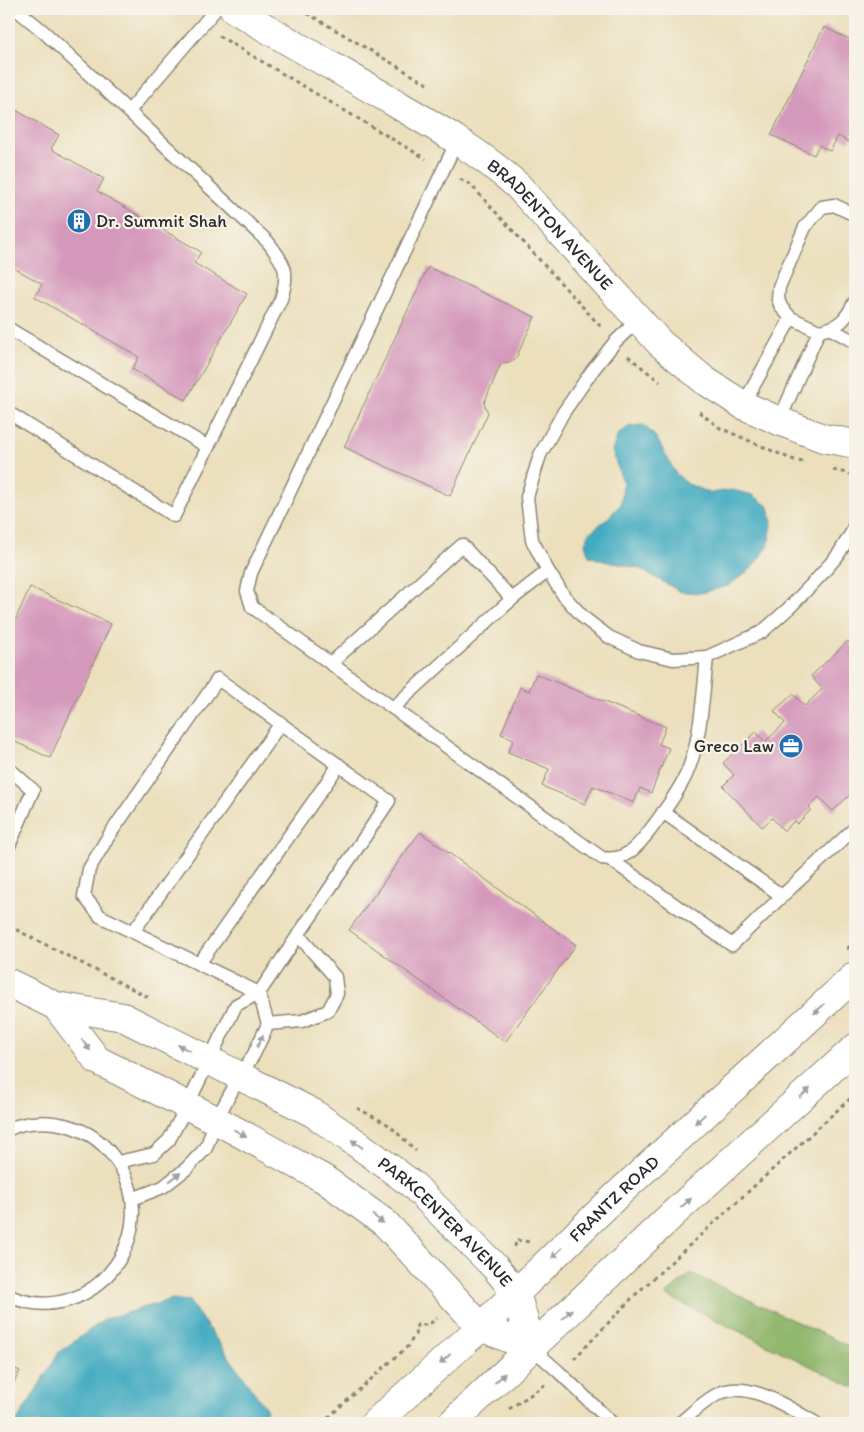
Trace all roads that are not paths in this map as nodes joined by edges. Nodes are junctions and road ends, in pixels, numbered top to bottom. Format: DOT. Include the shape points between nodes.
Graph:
graph roads {
  1 [pos="16,9"];
  2 [pos="231,9"];
  3 [pos="129,112"];
  4 [pos="457,141"];
  5 [pos="855,216"];
  6 [pos="855,300"];
  7 [pos="791,318"];
  8 [pos="639,319"];
  9 [pos="9,329"];
  10 [pos="825,330"];
  11 [pos="855,342"];
  12 [pos="743,404"];
  13 [pos="9,413"];
  14 [pos="779,421"];
  15 [pos="855,444"];
  16 [pos="208,447"];
  17 [pos="854,530"];
  18 [pos="548,571"];
  19 [pos="512,600"];
  20 [pos="707,657"];
  21 [pos="331,663"];
  22 [pos="393,708"];
  23 [pos="280,723"];
  24 [pos="339,765"];
  25 [pos="9,770"];
  26 [pos="663,812"];
  27 [pos="855,828"];
  28 [pos="9,846"];
  29 [pos="611,860"];
  30 [pos="782,896"];
  31 [pos="133,932"];
  32 [pos="298,935"];
  33 [pos="199,964"];
  34 [pos="855,976"];
  35 [pos="9,983"];
  36 [pos="259,993"];
  37 [pos="56,1006"];
  38 [pos="268,1024"];
  39 [pos="855,1048"];
  40 [pos="209,1061"];
  41 [pos="240,1076"];
  42 [pos="187,1106"];
  43 [pos="216,1120"];
  44 [pos="9,1129"];
  45 [pos="118,1162"];
  46 [pos="132,1199"];
  47 [pos="516,1293"];
  48 [pos="9,1296"];
  49 [pos="482,1327"];
  50 [pos="532,1348"];
  51 [pos="375,1423"];
  52 [pos="452,1423"];
  53 [pos="612,1423"];
  54 [pos="680,1423"];
  55 [pos="816,1423"];
  1 -- 3 [label="lane"];
  2 -- 3 [label="lane" via="202,25"];
  2 -- 4 [label="street, BRADENTON AVENUE"];
  3 -- 16 [label="lane" via="268,242 285,268 286,282 281,299"];
  4 -- 8 [label="street, BRADENTON AVENUE" via="479,154 518,186"];
  4 -- 21 [label="lane" via="251,573 248,590 252,607"];
  5 -- 7 [label="lane" via="834,205 822,206 805,227 779,287 781,308"];
  6 -- 10 [label="lane" via="842,322"];
  7 -- 10 [label="lane"];
  7 -- 12 [label="lane"];
  8 -- 12 [label="street, BRADENTON AVENUE" via="660,343 704,380"];
  8 -- 18 [label="lane" via="592,371 563,413 540,455 527,497 532,540"];
  9 -- 16 [label="lane"];
  10 -- 11 [label="lane"];
  10 -- 14 [label="lane"];
  12 -- 14 [label="street, BRADENTON AVENUE"];
  13 -- 16 [label="lane" via="174,516"];
  14 -- 15 [label="street, BRADENTON AVENUE" via="823,438"];
  17 -- 20 [label="lane" via="819,577 762,632"];
  18 -- 19 [label="lane"];
  18 -- 20 [label="lane" via="584,618 609,636 639,651 673,659"];
  19 -- 21 [label="lane" via="462,545"];
  19 -- 22 [label="lane"];
  20 -- 26 [label="lane" via="693,756 684,780"];
  21 -- 22 [label="lane"];
  22 -- 29 [label="lane" via="602,858"];
  23 -- 24 [label="lane"];
  23 -- 31 [label="lane"];
  23 -- 31 [label="lane" via="218,679 89,868 84,896 100,916"];
  24 -- 32 [label="lane" via="388,801"];
  24 -- 33 [label="lane"];
  25 -- 28 [label="lane" via="33,790"];
  26 -- 29 [label="lane" via="638,846 626,856"];
  26 -- 30 [label="lane"];
  27 -- 30 [label="lane"];
  29 -- 30 [label="lane" via="732,945"];
  31 -- 33 [label="lane"];
  32 -- 36 [label="lane"];
  32 -- 38 [label="lane" via="335,977 337,994 328,1010 302,1021"];
  33 -- 36 [label="lane"];
  34 -- 47 [label="street, FRANTZ ROAD, one-way" via="617,1195"];
  35 -- 37 [label="street, PARKCENTER AVENUE"];
  36 -- 38 [label="lane"];
  36 -- 40 [label="lane" via="236,1005"];
  40 -- 37 [label="street, PARKCENTER AVENUE, one-way" via="123,1018"];
  37 -- 42 [label="street, PARKCENTER AVENUE, one-way" via="97,1060"];
  41 -- 38 [label="lane, one-way"];
  50 -- 39 [label="street, one-way"];
  40 -- 41 [label="street, PARKCENTER AVENUE"];
  40 -- 42 [label="lane"];
  41 -- 43 [label="lane"];
  47 -- 41 [label="street, PARKCENTER AVENUE, one-way" via="496,1267 413,1185 312,1113"];
  42 -- 43 [label="street, PARKCENTER AVENUE"];
  42 -- 45 [label="lane" via="168,1140 154,1154"];
  46 -- 43 [label="lane, one-way" via="163,1187 186,1169 206,1148"];
  43 -- 49 [label="street, PARKCENTER AVENUE, one-way" via="324,1179 385,1223"];
  44 -- 45 [label="lane" via="29,1123 63,1124 94,1138"];
  45 -- 46 [label="lane"];
  46 -- 48 [label="lane" via="134,1211 128,1245 110,1274 97,1285 66,1300 49,1303"];
  47 -- 49 [label="street, FRANTZ ROAD"];
  47 -- 50 [label="street, PARKCENTER AVENUE"];
  49 -- 50 [label="street, PARKCENTER AVENUE"];
  49 -- 51 [label="street, FRANTZ ROAD, one-way"];
  52 -- 50 [label="street, one-way"];
  50 -- 53 [label="lane"];
  54 -- 55 [label="lane" via="722,1392 741,1389 768,1397"];
}
